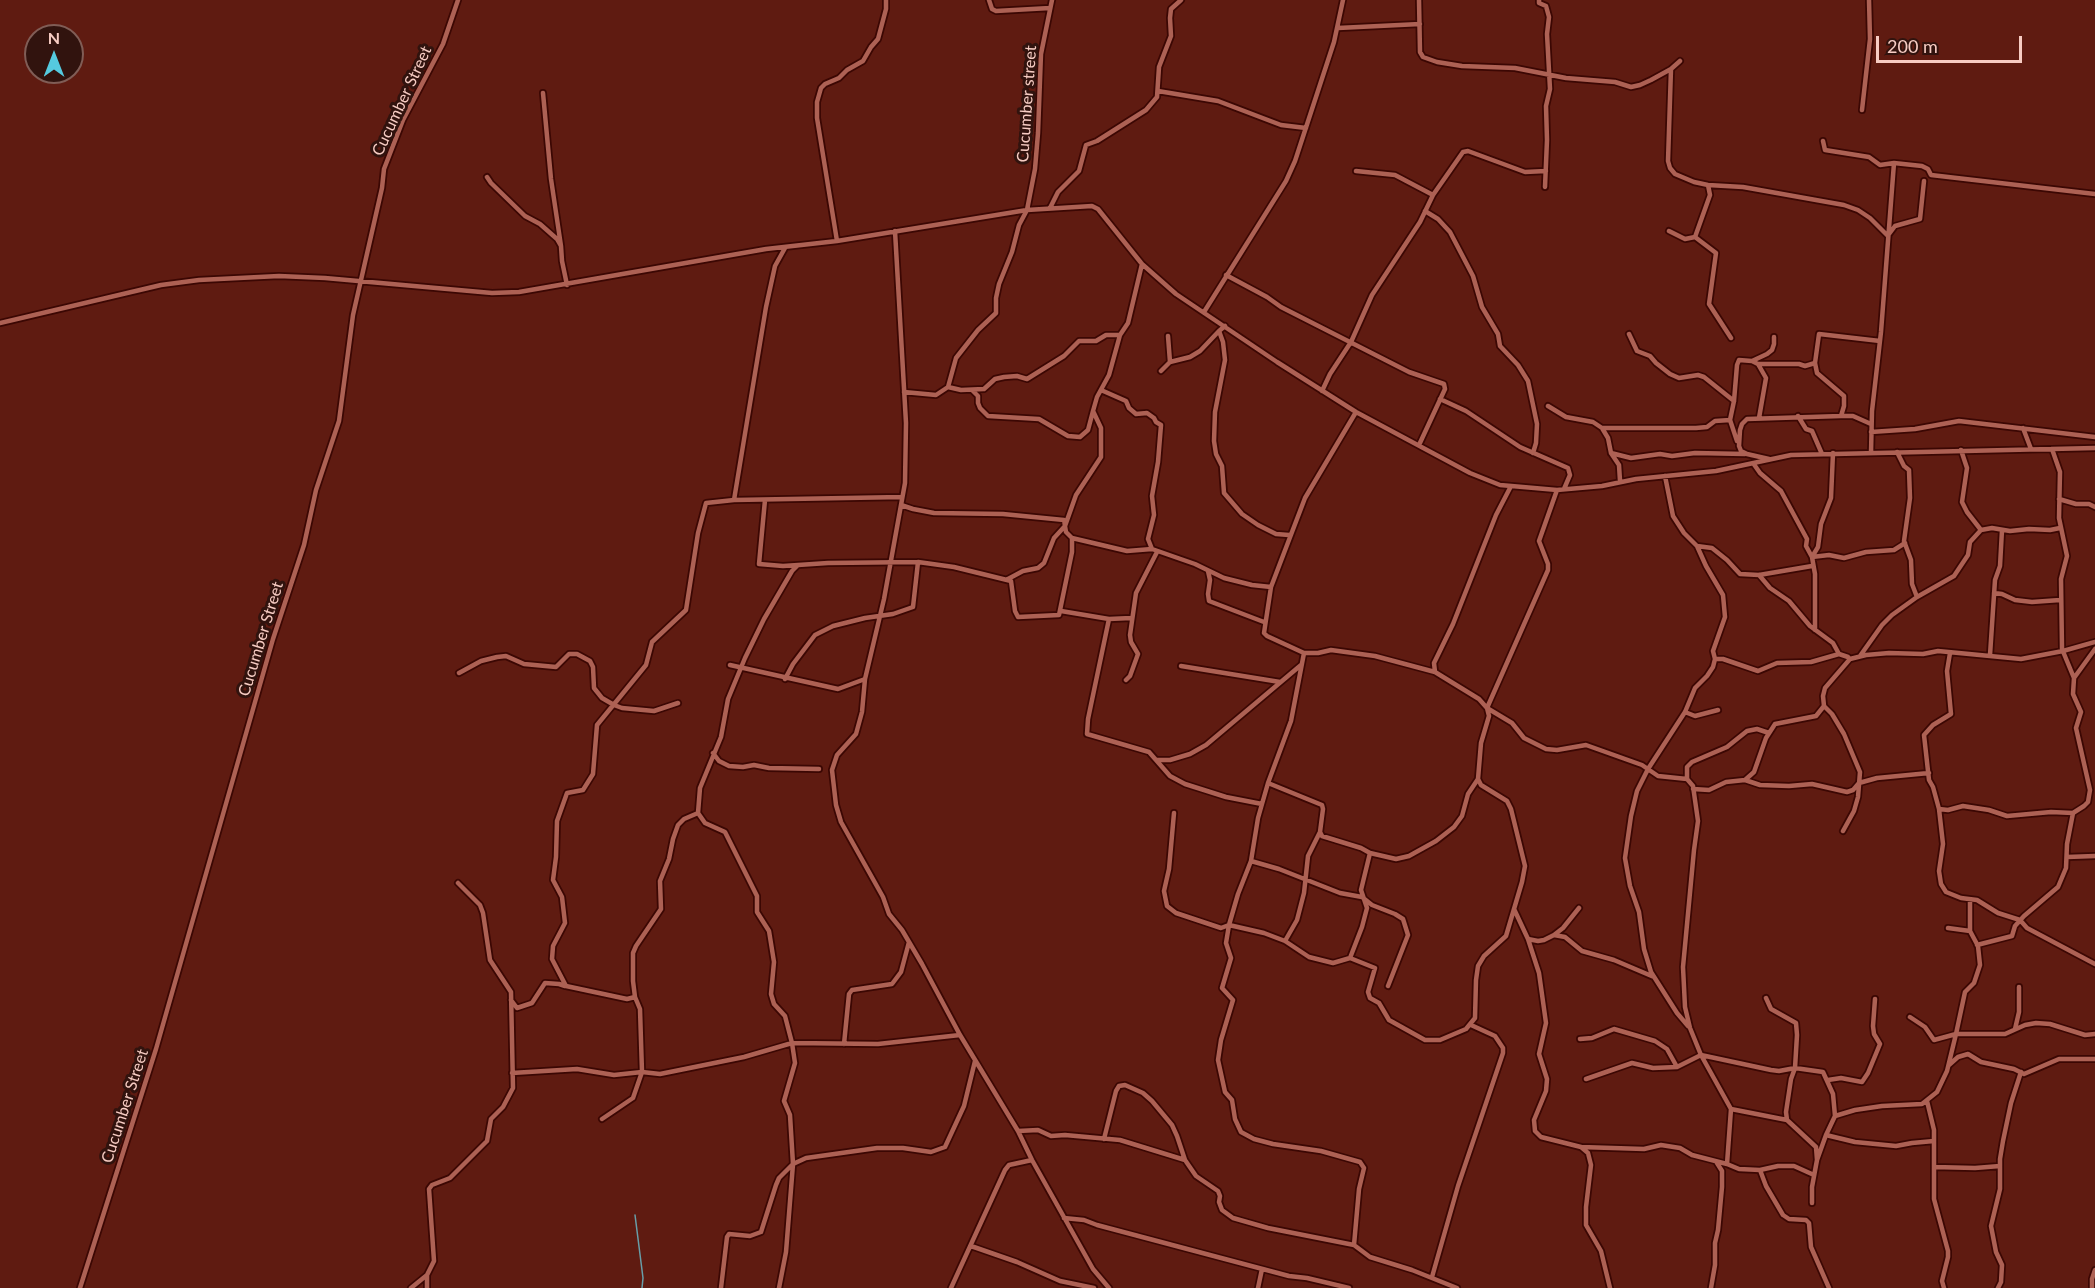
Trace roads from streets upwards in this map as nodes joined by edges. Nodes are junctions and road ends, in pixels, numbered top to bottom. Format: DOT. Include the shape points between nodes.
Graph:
graph roads {
  1 [pos="458,0"];
  2 [pos="886,0"];
  3 [pos="989,0"];
  4 [pos="1052,0"];
  5 [pos="1181,0"];
  6 [pos="1343,0"];
  7 [pos="1419,0"];
  8 [pos="1539,0"];
  9 [pos="1869,0"];
  10 [pos="1050,8"];
  11 [pos="1420,24"];
  12 [pos="1338,28"];
  13 [pos="1680,61"];
  14 [pos="1671,69"];
  15 [pos="1549,75"];
  16 [pos="1158,91"];
  17 [pos="543,93"];
  18 [pos="1862,110"];
  19 [pos="1306,128"];
  20 [pos="1823,141"];
  21 [pos="1894,163"];
  22 [pos="1356,171"];
  23 [pos="1546,171"];
  24 [pos="487,177"];
  25 [pos="1924,180"];
  26 [pos="1708,185"];
  27 [pos="1720,185"];
  28 [pos="1545,187"];
  29 [pos="2095,194"];
  30 [pos="1433,195"];
  31 [pos="1710,195"];
  32 [pos="1050,208"];
  33 [pos="1028,210"];
  34 [pos="1425,211"];
  35 [pos="895,231"];
  36 [pos="1669,231"];
  37 [pos="1888,236"];
  38 [pos="1695,237"];
  39 [pos="837,241"];
  40 [pos="561,246"];
  41 [pos="785,248"];
  42 [pos="1142,264"];
  43 [pos="1226,274"];
  44 [pos="361,280"];
  45 [pos="567,285"];
  46 [pos="1204,312"];
  47 [pos="0,323"];
  48 [pos="1225,326"];
  49 [pos="1219,331"];
  50 [pos="1629,334"];
  51 [pos="1120,335"];
  52 [pos="1168,336"];
  53 [pos="1774,337"];
  54 [pos="1731,338"];
  55 [pos="1880,341"];
  56 [pos="1351,342"];
  57 [pos="1752,361"];
  58 [pos="1170,362"];
  59 [pos="1815,363"];
  60 [pos="1758,364"];
  61 [pos="1161,371"];
  62 [pos="948,387"];
  63 [pos="1101,390"];
  64 [pos="973,391"];
  65 [pos="1322,391"];
  66 [pos="904,392"];
  67 [pos="1440,399"];
  68 [pos="1734,401"];
  69 [pos="1548,406"];
  70 [pos="1093,411"];
  71 [pos="1356,412"];
  72 [pos="1798,416"];
  73 [pos="1841,416"];
  74 [pos="1759,418"];
  75 [pos="1730,420"];
  76 [pos="1871,424"];
  77 [pos="1602,428"];
  78 [pos="2023,428"];
  79 [pos="1871,432"];
  80 [pos="2095,436"];
  81 [pos="1419,445"];
  82 [pos="1739,446"];
  83 [pos="2095,448"];
  84 [pos="2031,449"];
  85 [pos="2052,449"];
  86 [pos="1961,450"];
  87 [pos="1898,452"];
  88 [pos="1533,453"];
  89 [pos="1611,453"];
  90 [pos="1833,453"];
  91 [pos="1871,453"];
  92 [pos="1746,454"];
  93 [pos="1822,454"];
  94 [pos="1772,459"];
  95 [pos="1753,463"];
  96 [pos="1665,476"];
  97 [pos="1620,482"];
  98 [pos="1510,488"];
  99 [pos="1564,489"];
  100 [pos="1557,490"];
  101 [pos="902,497"];
  102 [pos="2059,499"];
  103 [pos="734,500"];
  104 [pos="765,500"];
  105 [pos="901,505"];
  106 [pos="2095,507"];
  107 [pos="1065,526"];
  108 [pos="2060,528"];
  109 [pos="1981,530"];
  110 [pos="2002,530"];
  111 [pos="1289,535"];
  112 [pos="1072,538"];
  113 [pos="1905,543"];
  114 [pos="1697,546"];
  115 [pos="1155,551"];
  116 [pos="1812,557"];
  117 [pos="890,562"];
  118 [pos="918,562"];
  119 [pos="797,566"];
  120 [pos="1812,566"];
  121 [pos="1208,571"];
  122 [pos="1759,575"];
  123 [pos="1008,579"];
  124 [pos="1271,587"];
  125 [pos="1994,593"];
  126 [pos="1917,597"];
  127 [pos="2060,600"];
  128 [pos="1061,611"];
  129 [pos="881,615"];
  130 [pos="1131,618"];
  131 [pos="1109,619"];
  132 [pos="1264,622"];
  133 [pos="1815,630"];
  134 [pos="2095,642"];
  135 [pos="2095,649"];
  136 [pos="2063,651"];
  137 [pos="1304,653"];
  138 [pos="1950,653"];
  139 [pos="1839,654"];
  140 [pos="1989,655"];
  141 [pos="1858,658"];
  142 [pos="1715,659"];
  143 [pos="1850,660"];
  144 [pos="730,665"];
  145 [pos="1301,665"];
  146 [pos="1181,666"];
  147 [pos="742,668"];
  148 [pos="1435,672"];
  149 [pos="459,673"];
  150 [pos="2074,678"];
  151 [pos="785,679"];
  152 [pos="865,679"];
  153 [pos="1126,681"];
  154 [pos="1280,682"];
  155 [pos="678,703"];
  156 [pos="614,705"];
  157 [pos="1824,706"];
  158 [pos="1487,708"];
  159 [pos="1718,710"];
  160 [pos="1685,712"];
  161 [pos="1769,733"];
  162 [pos="713,753"];
  163 [pos="1157,760"];
  164 [pos="819,769"];
  165 [pos="1648,769"];
  166 [pos="1929,773"];
  167 [pos="1478,779"];
  168 [pos="1687,779"];
  169 [pos="1745,780"];
  170 [pos="1268,783"];
  171 [pos="1859,783"];
  172 [pos="1692,789"];
  173 [pos="2092,791"];
  174 [pos="1262,804"];
  175 [pos="1939,809"];
  176 [pos="698,813"];
  177 [pos="1174,813"];
  178 [pos="2073,813"];
  179 [pos="1844,831"];
  180 [pos="1320,832"];
  181 [pos="1370,853"];
  182 [pos="2095,856"];
  183 [pos="2067,857"];
  184 [pos="1251,861"];
  185 [pos="1306,879"];
  186 [pos="458,883"];
  187 [pos="1362,897"];
  188 [pos="1970,900"];
  189 [pos="1514,908"];
  190 [pos="1579,908"];
  191 [pos="2020,920"];
  192 [pos="1229,925"];
  193 [pos="1948,928"];
  194 [pos="1970,931"];
  195 [pos="1554,935"];
  196 [pos="1528,939"];
  197 [pos="1285,941"];
  198 [pos="909,942"];
  199 [pos="1977,945"];
  200 [pos="1350,958"];
  201 [pos="2095,964"];
  202 [pos="1654,977"];
  203 [pos="1388,986"];
  204 [pos="566,987"];
  205 [pos="2019,987"];
  206 [pos="635,997"];
  207 [pos="1766,998"];
  208 [pos="1875,999"];
  209 [pos="512,1000"];
  210 [pos="1910,1017"];
  211 [pos="1471,1025"];
  212 [pos="1690,1028"];
  213 [pos="2015,1029"];
  214 [pos="1956,1034"];
  215 [pos="2095,1034"];
  216 [pos="960,1035"];
  217 [pos="1580,1039"];
  218 [pos="792,1043"];
  219 [pos="844,1044"];
  220 [pos="1701,1054"];
  221 [pos="2095,1059"];
  222 [pos="975,1061"];
  223 [pos="1949,1065"];
  224 [pos="1677,1067"];
  225 [pos="1795,1068"];
  226 [pos="642,1072"];
  227 [pos="2021,1072"];
  228 [pos="512,1073"];
  229 [pos="1586,1079"];
  230 [pos="1828,1080"];
  231 [pos="1927,1101"];
  232 [pos="1731,1109"];
  233 [pos="1835,1116"];
  234 [pos="602,1119"];
  235 [pos="1787,1120"];
  236 [pos="1018,1131"];
  237 [pos="1826,1135"];
  238 [pos="1104,1139"];
  239 [pos="1934,1142"];
  240 [pos="1581,1147"];
  241 [pos="1032,1160"];
  242 [pos="1185,1160"];
  243 [pos="1817,1160"];
  244 [pos="1717,1163"];
  245 [pos="793,1164"];
  246 [pos="1727,1164"];
  247 [pos="2000,1166"];
  248 [pos="1934,1167"];
  249 [pos="1760,1170"];
  250 [pos="1814,1175"];
  251 [pos="1812,1203"];
  252 [pos="1064,1218"];
  253 [pos="1354,1245"];
  254 [pos="971,1246"];
  255 [pos="1262,1269"];
  256 [pos="2095,1270"];
  257 [pos="427,1275"];
  258 [pos="1431,1277"];
  259 [pos="80,1288"];
  260 [pos="411,1288"];
  261 [pos="427,1288"];
  262 [pos="721,1288"];
  263 [pos="779,1288"];
  264 [pos="951,1288"];
  265 [pos="1094,1288"];
  266 [pos="1109,1288"];
  267 [pos="1258,1288"];
  268 [pos="1349,1288"];
  269 [pos="1457,1288"];
  270 [pos="1610,1288"];
  271 [pos="1711,1288"];
  272 [pos="1829,1288"];
  273 [pos="1944,1288"];
  274 [pos="1998,1288"];
  275 [pos="2092,1288"];
  1 -- 44 [label="street, Cucumber Street" via="443,44 392,145"];
  2 -- 39 [label="street" via="878,39 863,61 821,88 817,102"];
  3 -- 10 [label="street" via="996,11"];
  4 -- 10 [label="street, Cucumber street"];
  5 -- 16 [label="street" via="1172,9 1171,36 1160,67"];
  6 -- 12 [label="street"];
  7 -- 11 [label="street"];
  8 -- 15 [label="street" via="1549,17"];
  9 -- 18 [label="street" via="1870,39"];
  10 -- 33 [label="street, Cucumber street" via="1041,54 1038,133"];
  11 -- 12 [label="street"];
  11 -- 15 [label="street" via="1421,55 1437,62"];
  12 -- 19 [label="street"];
  13 -- 14 [label="street"];
  14 -- 15 [label="street" via="1640,86 1630,87"];
  14 -- 26 [label="street" via="1670,168 1680,177"];
  15 -- 23 [label="street"];
  16 -- 19 [label="street" via="1218,101 1281,125"];
  16 -- 32 [label="street" via="1146,110 1086,145 1079,171 1058,192"];
  17 -- 40 [label="street"];
  19 -- 43 [label="street" via="1286,181"];
  20 -- 21 [label="street" via="1825,150 1869,157 1880,165"];
  21 -- 29 [label="street" via="1922,166 1931,175"];
  21 -- 37 [label="street"];
  22 -- 30 [label="street" via="1395,175"];
  23 -- 28 [label="street"];
  23 -- 30 [label="street" via="1525,172 1463,152"];
  24 -- 40 [label="street" via="525,216 552,233"];
  25 -- 37 [label="street" via="1920,219 1895,226"];
  26 -- 27 [label="street"];
  26 -- 31 [label="street"];
  27 -- 31 [label="street"];
  27 -- 37 [label="street" via="1844,205 1870,218"];
  30 -- 34 [label="street"];
  31 -- 38 [label="street"];
  32 -- 33 [label="street"];
  32 -- 42 [label="street" via="1095,207"];
  33 -- 35 [label="street"];
  33 -- 62 [label="street, Cucumber street" via="1018,225 999,284 996,313 956,358"];
  34 -- 56 [label="street" via="1372,295"];
  34 -- 88 [label="street" via="1450,232 1473,276 1500,346 1528,381 1537,424"];
  35 -- 39 [label="street"];
  35 -- 66 [label="street"];
  36 -- 38 [label="street" via="1684,239"];
  37 -- 55 [label="street"];
  38 -- 54 [label="street" via="1716,254 1709,304"];
  39 -- 41 [label="street"];
  40 -- 45 [label="street"];
  41 -- 45 [label="street"];
  41 -- 103 [label="street" via="775,266 766,307"];
  42 -- 46 [label="street" via="1168,288"];
  42 -- 51 [label="street" via="1128,323"];
  43 -- 46 [label="street"];
  43 -- 56 [label="street"];
  44 -- 45 [label="street" via="492,293"];
  44 -- 47 [label="street" via="279,276 183,281"];
  44 -- 259 [label="street, Cucumber Street" via="339,421 156,1049"];
  46 -- 48 [label="street"];
  48 -- 49 [label="street"];
  48 -- 65 [label="street"];
  49 -- 58 [label="street" via="1200,351"];
  49 -- 111 [label="street" via="1225,360 1214,441 1222,466 1224,493 1258,525 1276,534"];
  50 -- 68 [label="street" via="1637,351 1650,356 1670,374 1679,378 1704,377"];
  51 -- 63 [label="street"];
  51 -- 64 [label="street" via="1078,341 1064,356 1027,379 1004,377"];
  52 -- 58 [label="street"];
  53 -- 57 [label="street" via="1772,350"];
  55 -- 59 [label="street" via="1819,334"];
  55 -- 76 [label="street"];
  56 -- 65 [label="street"];
  56 -- 67 [label="street" via="1409,372 1444,384"];
  57 -- 60 [label="street"];
  57 -- 68 [label="street" via="1738,360"];
  58 -- 61 [label="street"];
  59 -- 60 [label="street"];
  59 -- 73 [label="street" via="1817,373 1844,396"];
  60 -- 74 [label="street" via="1766,378"];
  62 -- 64 [label="street"];
  62 -- 66 [label="street" via="936,395"];
  63 -- 70 [label="street"];
  63 -- 115 [label="street" via="1126,401 1136,414 1148,413 1161,425 1152,496 1154,515 1148,539"];
  64 -- 70 [label="street" via="988,416 1040,419 1068,436 1080,437 1088,430"];
  65 -- 71 [label="street"];
  66 -- 101 [label="street" via="906,464"];
  67 -- 81 [label="street"];
  67 -- 88 [label="street"];
  68 -- 75 [label="street"];
  69 -- 77 [label="street" via="1566,417 1593,422"];
  70 -- 107 [label="street" via="1101,428 1101,457 1076,495"];
  71 -- 81 [label="street"];
  71 -- 111 [label="street" via="1305,498"];
  72 -- 73 [label="street"];
  72 -- 74 [label="street"];
  72 -- 93 [label="street" via="1806,429 1812,431"];
  73 -- 76 [label="street" via="1853,416"];
  74 -- 82 [label="street" via="1742,423"];
  75 -- 77 [label="street" via="1696,428"];
  75 -- 82 [label="street"];
  76 -- 79 [label="street"];
  77 -- 89 [label="street"];
  78 -- 79 [label="street" via="1951,422"];
  78 -- 80 [label="street"];
  78 -- 84 [label="street"];
  79 -- 91 [label="street"];
  81 -- 98 [label="street"];
  82 -- 92 [label="street"];
  83 -- 85 [label="street"];
  84 -- 85 [label="street"];
  84 -- 86 [label="street"];
  85 -- 102 [label="street" via="2060,472"];
  86 -- 87 [label="street"];
  86 -- 109 [label="street" via="1967,468 1962,502"];
  87 -- 91 [label="street"];
  87 -- 113 [label="street" via="1909,471"];
  88 -- 99 [label="street" via="1570,470"];
  89 -- 92 [label="street" via="1631,458"];
  89 -- 97 [label="street" via="1619,465"];
  90 -- 91 [label="street"];
  90 -- 93 [label="street"];
  90 -- 116 [label="street" via="1831,498"];
  92 -- 94 [label="street"];
  93 -- 94 [label="street"];
  94 -- 95 [label="street"];
  95 -- 96 [label="street"];
  95 -- 116 [label="street" via="1781,491 1807,539"];
  96 -- 97 [label="street"];
  96 -- 114 [label="street" via="1673,516"];
  97 -- 99 [label="street"];
  98 -- 100 [label="street"];
  98 -- 148 [label="street" via="1441,645"];
  99 -- 100 [label="street"];
  100 -- 158 [label="street" via="1539,541 1548,570"];
  101 -- 104 [label="street"];
  101 -- 105 [label="street"];
  102 -- 106 [label="street"];
  102 -- 108 [label="street"];
  103 -- 104 [label="street"];
  103 -- 156 [label="street" via="706,503 686,610 652,642 646,665"];
  104 -- 119 [label="street" via="759,564"];
  105 -- 107 [label="street" via="934,513 1064,520"];
  105 -- 117 [label="street"];
  107 -- 112 [label="street"];
  107 -- 123 [label="street" via="1038,568"];
  108 -- 110 [label="street"];
  108 -- 127 [label="street" via="2067,556"];
  109 -- 110 [label="street"];
  109 -- 126 [label="street" via="1970,542 1968,555 1954,576"];
  110 -- 125 [label="street"];
  111 -- 124 [label="street"];
  112 -- 115 [label="street" via="1128,551"];
  112 -- 128 [label="street"];
  113 -- 116 [label="street" via="1894,550 1844,558"];
  113 -- 126 [label="street"];
  114 -- 122 [label="street" via="1712,548 1740,574"];
  114 -- 142 [label="street" via="1723,595 1725,617 1713,651"];
  115 -- 121 [label="street"];
  115 -- 130 [label="street" via="1136,593"];
  116 -- 120 [label="street"];
  117 -- 118 [label="street"];
  117 -- 119 [label="street"];
  117 -- 129 [label="street"];
  118 -- 123 [label="street"];
  118 -- 129 [label="street" via="913,607"];
  119 -- 147 [label="street" via="764,619"];
  120 -- 122 [label="street"];
  120 -- 133 [label="street"];
  121 -- 124 [label="street"];
  121 -- 132 [label="street" via="1209,601"];
  122 -- 133 [label="street"];
  123 -- 128 [label="street" via="1013,584 1018,617 1055,616"];
  124 -- 132 [label="street"];
  125 -- 127 [label="street" via="2032,602"];
  125 -- 140 [label="street"];
  126 -- 141 [label="street" via="1888,618"];
  127 -- 136 [label="street"];
  128 -- 131 [label="street"];
  129 -- 151 [label="street" via="833,626 814,635"];
  129 -- 152 [label="street"];
  130 -- 131 [label="street"];
  130 -- 153 [label="street" via="1131,642 1138,654"];
  131 -- 163 [label="street" via="1087,734 1149,752"];
  132 -- 137 [label="street" via="1267,636"];
  133 -- 139 [label="street" via="1833,643"];
  134 -- 136 [label="street"];
  135 -- 150 [label="street"];
  136 -- 140 [label="street" via="2021,659"];
  136 -- 150 [label="street"];
  137 -- 145 [label="street"];
  137 -- 148 [label="street" via="1331,650 1375,656"];
  138 -- 140 [label="street"];
  138 -- 141 [label="street" via="1889,653"];
  138 -- 166 [label="street" via="1947,671 1951,714 1924,735"];
  139 -- 142 [label="street" via="1811,662 1777,663 1758,671"];
  139 -- 143 [label="street"];
  141 -- 143 [label="street"];
  142 -- 160 [label="street" via="1707,676 1695,688"];
  143 -- 157 [label="street" via="1825,688"];
  144 -- 147 [label="street"];
  145 -- 154 [label="street"];
  145 -- 170 [label="street" via="1291,721"];
  146 -- 154 [label="street"];
  147 -- 151 [label="street"];
  147 -- 162 [label="street" via="728,699 722,732"];
  148 -- 158 [label="street" via="1469,691"];
  149 -- 156 [label="street" via="497,657 556,667 569,654 577,654 590,661 594,688"];
  150 -- 173 [label="street" via="2073,694 2081,712 2076,728"];
  151 -- 152 [label="street" via="838,689"];
  152 -- 198 [label="street" via="856,734 837,755 832,783 841,822 889,914"];
  154 -- 163 [label="street" via="1206,745 1190,754"];
  155 -- 156 [label="street" via="654,711"];
  156 -- 204 [label="street" via="597,725 593,774 583,790 567,793 557,821 553,880 562,897 565,923 553,946 552,959"];
  157 -- 161 [label="street" via="1816,716 1775,724"];
  157 -- 171 [label="street" via="1844,734 1860,772"];
  158 -- 165 [label="street" via="1512,723 1524,738 1546,749 1586,745"];
  158 -- 167 [label="street"];
  159 -- 160 [label="street" via="1695,716"];
  160 -- 165 [label="street"];
  161 -- 168 [label="street" via="1747,731 1727,747 1687,766"];
  161 -- 169 [label="street" via="1754,772"];
  162 -- 164 [label="street" via="729,766"];
  162 -- 176 [label="street" via="700,788"];
  163 -- 174 [label="street" via="1170,777 1185,784"];
  165 -- 168 [label="street" via="1658,776"];
  165 -- 202 [label="street" via="1632,807 1625,858 1644,949"];
  166 -- 171 [label="street"];
  166 -- 175 [label="street"];
  167 -- 181 [label="street" via="1454,827 1436,841 1396,859"];
  167 -- 189 [label="street" via="1507,801 1511,809 1524,866"];
  168 -- 172 [label="street"];
  169 -- 171 [label="street" via="1790,786 1812,784 1847,792"];
  169 -- 172 [label="street" via="1726,782 1709,790"];
  170 -- 174 [label="street"];
  170 -- 180 [label="street" via="1322,805"];
  171 -- 179 [label="street" via="1854,811"];
  172 -- 212 [label="street" via="1698,821 1683,974"];
  173 -- 178 [label="street" via="2088,802"];
  174 -- 184 [label="street"];
  175 -- 178 [label="street" via="1963,806 2007,816"];
  175 -- 188 [label="street" via="1941,884 1946,892"];
  176 -- 206 [label="street" via="678,825 660,881 661,909 633,953"];
  176 -- 218 [label="street" via="705,823 725,832 757,896 757,912 769,931 774,962 771,994 785,1016"];
  177 -- 192 [label="street" via="1164,891 1167,906 1194,921 1221,928"];
  178 -- 183 [label="street"];
  180 -- 181 [label="street"];
  180 -- 185 [label="street" via="1308,856"];
  181 -- 187 [label="street"];
  182 -- 183 [label="street"];
  183 -- 191 [label="street" via="2058,887"];
  184 -- 185 [label="street"];
  184 -- 192 [label="street"];
  185 -- 187 [label="street"];
  185 -- 197 [label="street" via="1297,920"];
  186 -- 209 [label="street" via="480,905 490,960 508,986"];
  187 -- 200 [label="street" via="1367,908"];
  187 -- 203 [label="street" via="1403,919 1408,935"];
  188 -- 191 [label="street"];
  188 -- 194 [label="street"];
  189 -- 196 [label="street"];
  189 -- 211 [label="street" via="1506,936 1479,966 1475,1018"];
  190 -- 195 [label="street"];
  191 -- 199 [label="street" via="2012,936"];
  191 -- 201 [label="street" via="2027,928"];
  192 -- 197 [label="street"];
  192 -- 253 [label="street" via="1226,943 1231,958 1222,988 1233,1000 1218,1060 1235,1119 1241,1132 1254,1139 1360,1162 1364,1168"];
  193 -- 194 [label="street"];
  194 -- 199 [label="street"];
  195 -- 196 [label="street" via="1544,940"];
  195 -- 202 [label="street" via="1565,937 1582,951"];
  196 -- 240 [label="street" via="1539,973 1546,1023 1539,1054 1547,1079 1546,1091 1534,1120 1534,1131 1541,1137"];
  197 -- 200 [label="street" via="1316,959 1333,963"];
  198 -- 216 [label="street"];
  198 -- 219 [label="street" via="901,972 892,984 852,990 849,994"];
  199 -- 214 [label="street" via="1980,965 1974,983 1965,992"];
  200 -- 211 [label="street" via="1375,968 1370,998 1379,1003 1389,1020 1417,1036 1440,1040"];
  202 -- 212 [label="street"];
  204 -- 206 [label="street" via="627,999"];
  204 -- 209 [label="street" via="545,983 532,1003 517,1008"];
  205 -- 213 [label="street"];
  206 -- 226 [label="street" via="640,1009"];
  207 -- 225 [label="street" via="1771,1009 1796,1023"];
  208 -- 230 [label="street" via="1873,1026 1880,1044 1868,1073 1862,1082"];
  209 -- 228 [label="street"];
  210 -- 214 [label="street" via="1925,1027 1934,1040"];
  211 -- 258 [label="street" via="1495,1036 1503,1053"];
  212 -- 220 [label="street"];
  213 -- 214 [label="street" via="2006,1034"];
  213 -- 215 [label="street" via="2036,1023"];
  214 -- 223 [label="street"];
  216 -- 219 [label="street"];
  216 -- 222 [label="street"];
  217 -- 224 [label="street" via="1614,1029 1655,1041 1667,1049"];
  218 -- 219 [label="street"];
  218 -- 226 [label="street" via="698,1068 660,1074"];
  218 -- 245 [label="street" via="795,1063 784,1101 790,1115"];
  220 -- 224 [label="street"];
  220 -- 225 [label="street" via="1771,1070"];
  220 -- 232 [label="street"];
  221 -- 227 [label="street" via="2059,1059"];
  222 -- 236 [label="street"];
  222 -- 245 [label="street" via="964,1106 945,1146 931,1152 877,1148 806,1158"];
  223 -- 227 [label="street" via="1968,1054 1981,1062"];
  223 -- 231 [label="street"];
  224 -- 229 [label="street" via="1653,1068 1632,1063"];
  225 -- 230 [label="street" via="1823,1072"];
  225 -- 235 [label="street"];
  226 -- 228 [label="street" via="614,1075 577,1069"];
  226 -- 234 [label="street" via="633,1098"];
  227 -- 247 [label="street" via="2002,1141"];
  228 -- 257 [label="street" via="513,1088 503,1107 490,1119 487,1141 450,1178 429,1189 435,1252"];
  230 -- 233 [label="street"];
  231 -- 233 [label="street"];
  231 -- 239 [label="street"];
  232 -- 235 [label="street"];
  232 -- 246 [label="street"];
  233 -- 237 [label="street"];
  235 -- 243 [label="street" via="1816,1147"];
  236 -- 238 [label="street"];
  236 -- 241 [label="street"];
  237 -- 239 [label="street" via="1896,1146"];
  237 -- 243 [label="street"];
  238 -- 242 [label="street" via="1120,1140"];
  238 -- 242 [label="street" via="1116,1091 1125,1085 1143,1093 1159,1109 1177,1136"];
  239 -- 248 [label="street"];
  240 -- 244 [label="street" via="1644,1149 1661,1145"];
  240 -- 270 [label="street" via="1591,1165 1586,1225 1601,1251"];
  241 -- 252 [label="street"];
  241 -- 254 [label="street" via="1009,1165 1005,1170"];
  242 -- 253 [label="street" via="1196,1176 1218,1191 1222,1210 1233,1218"];
  243 -- 251 [label="street"];
  244 -- 246 [label="street"];
  244 -- 271 [label="street" via="1722,1171 1722,1187"];
  245 -- 262 [label="street" via="779,1178 761,1232 727,1237"];
  245 -- 263 [label="street"];
  246 -- 249 [label="street"];
  247 -- 248 [label="street"];
  247 -- 274 [label="street" via="2000,1189 1991,1226 2002,1265"];
  248 -- 273 [label="street" via="1935,1207 1948,1251"];
  249 -- 250 [label="street" via="1794,1166"];
  249 -- 272 [label="street" via="1783,1215 1809,1222 1811,1248"];
  252 -- 255 [label="street" via="1084,1220"];
  252 -- 266 [label="street" via="1093,1269"];
  253 -- 258 [label="street" via="1370,1257"];
  254 -- 264 [label="street"];
  254 -- 265 [label="street" via="1060,1281"];
  255 -- 267 [label="street"];
  255 -- 268 [label="street"];
  256 -- 275 [label="street"];
  257 -- 260 [label="street"];
  257 -- 261 [label="street"];
  258 -- 269 [label="street"];
}
